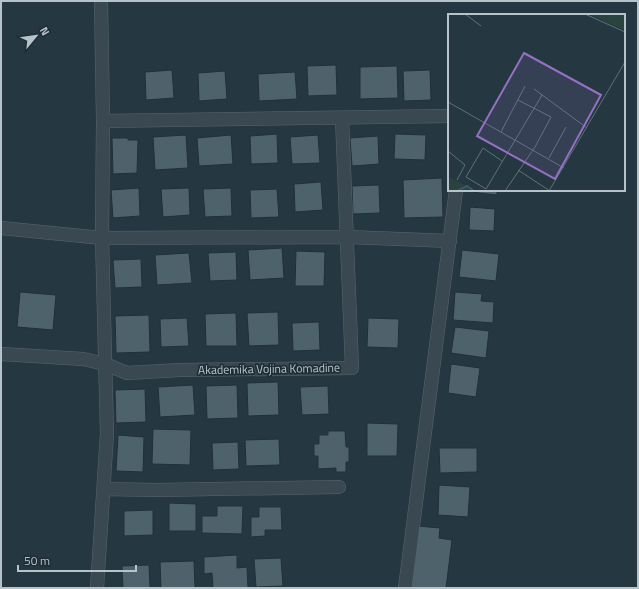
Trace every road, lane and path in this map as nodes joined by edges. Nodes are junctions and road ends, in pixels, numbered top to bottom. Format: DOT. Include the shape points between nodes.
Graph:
graph roads {
  1 [pos="101,1"];
  2 [pos="448,116"];
  3 [pos="342,118"];
  4 [pos="103,121"];
  5 [pos="456,191"];
  6 [pos="1,228"];
  7 [pos="348,237"];
  8 [pos="102,238"];
  9 [pos="450,241"];
  10 [pos="1,354"];
  11 [pos="105,364"];
  12 [pos="338,487"];
  13 [pos="105,488"];
  14 [pos="97,588"];
  15 [pos="404,588"];
  1 -- 4 [label="street"];
  2 -- 3 [label="street"];
  3 -- 4 [label="street"];
  3 -- 7 [label="street, Akademika Vojina Komadine"];
  4 -- 8 [label="street"];
  5 -- 9 [label="street"];
  6 -- 8 [label="street"];
  7 -- 8 [label="street"];
  7 -- 9 [label="street"];
  7 -- 11 [label="street, Akademika Vojina Komadine" via="352,368 127,373"];
  8 -- 11 [label="street"];
  9 -- 15 [label="street"];
  10 -- 11 [label="street, Akademika Vojina Komadine" via="83,359"];
  11 -- 13 [label="street"];
  12 -- 13 [label="street" via="157,490"];
  13 -- 14 [label="street"];
}
